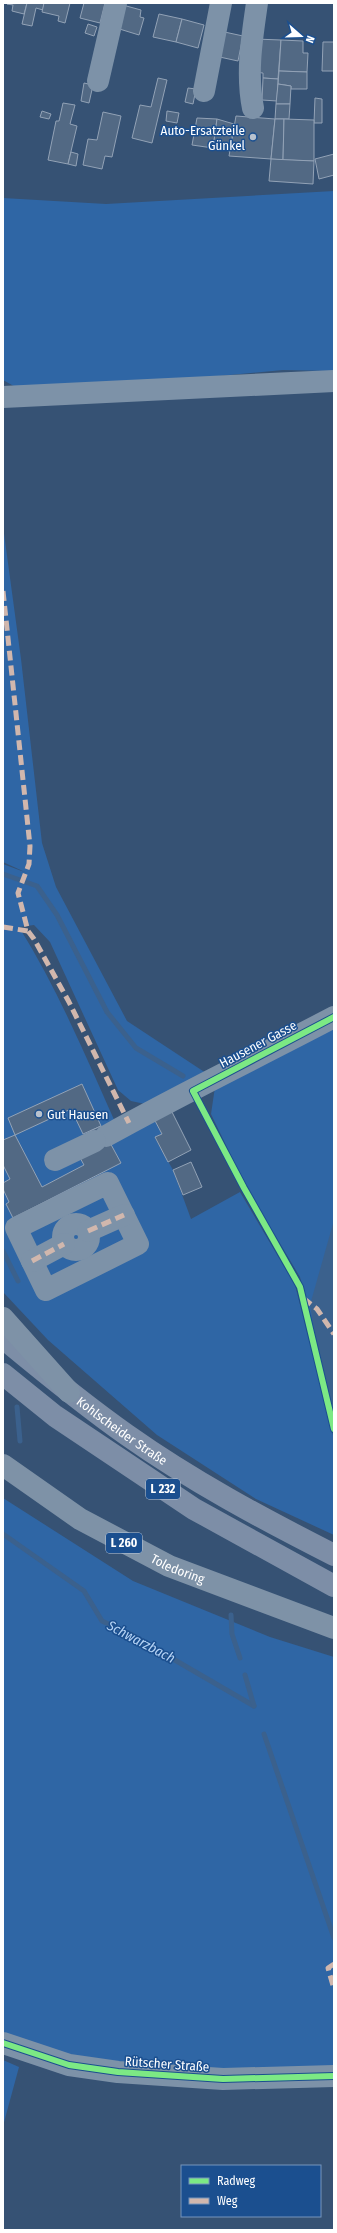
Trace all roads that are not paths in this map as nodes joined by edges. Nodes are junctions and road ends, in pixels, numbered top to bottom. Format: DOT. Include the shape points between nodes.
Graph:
graph roads {
  1 [pos="116,3"];
  2 [pos="221,3"];
  3 [pos="257,3"];
  4 [pos="98,81"];
  5 [pos="204,91"];
  6 [pos="253,108"];
  7 [pos="334,381"];
  8 [pos="3,397"];
  9 [pos="334,1017"];
  10 [pos="55,1160"];
  11 [pos="124,1215"];
  12 [pos="32,1261"];
  13 [pos="3,1318"];
  14 [pos="3,1338"];
  15 [pos="3,1374"];
  16 [pos="69,1392"];
  17 [pos="3,1465"];
  18 [pos="334,1555"];
  19 [pos="334,1586"];
  20 [pos="334,1628"];
  21 [pos="3,2043"];
  22 [pos="334,2076"];
  1 -- 4 [label="street"];
  2 -- 5 [label="street"];
  3 -- 6 [label="street" via="249,86"];
  7 -- 8 [label="street"];
  9 -- 10 [label="street, Hausener Gasse"];
  11 -- 12 [label="street" via="88,1231 79,1224 68,1226 63,1234 64,1244"];
  11 -- 12 [label="street" via="138,1244 46,1290"];
  11 -- 12 [label="street" via="108,1182 16,1228"];
  13 -- 16 [label="highway"];
  14 -- 16 [label="main road, Kohlscheider Straße / L 232"];
  15 -- 19 [label="main road, Kohlscheider Straße / L 232" via="55,1416 194,1509"];
  16 -- 18 [label="main road, Kohlscheider Straße / L 232" via="128,1436 205,1485"];
  17 -- 20 [label="highway, Toledoring / L 260" via="80,1519 169,1566"];
  21 -- 22 [label="street, Rütscher Straße" via="69,2065 118,2072 223,2079"];
}
